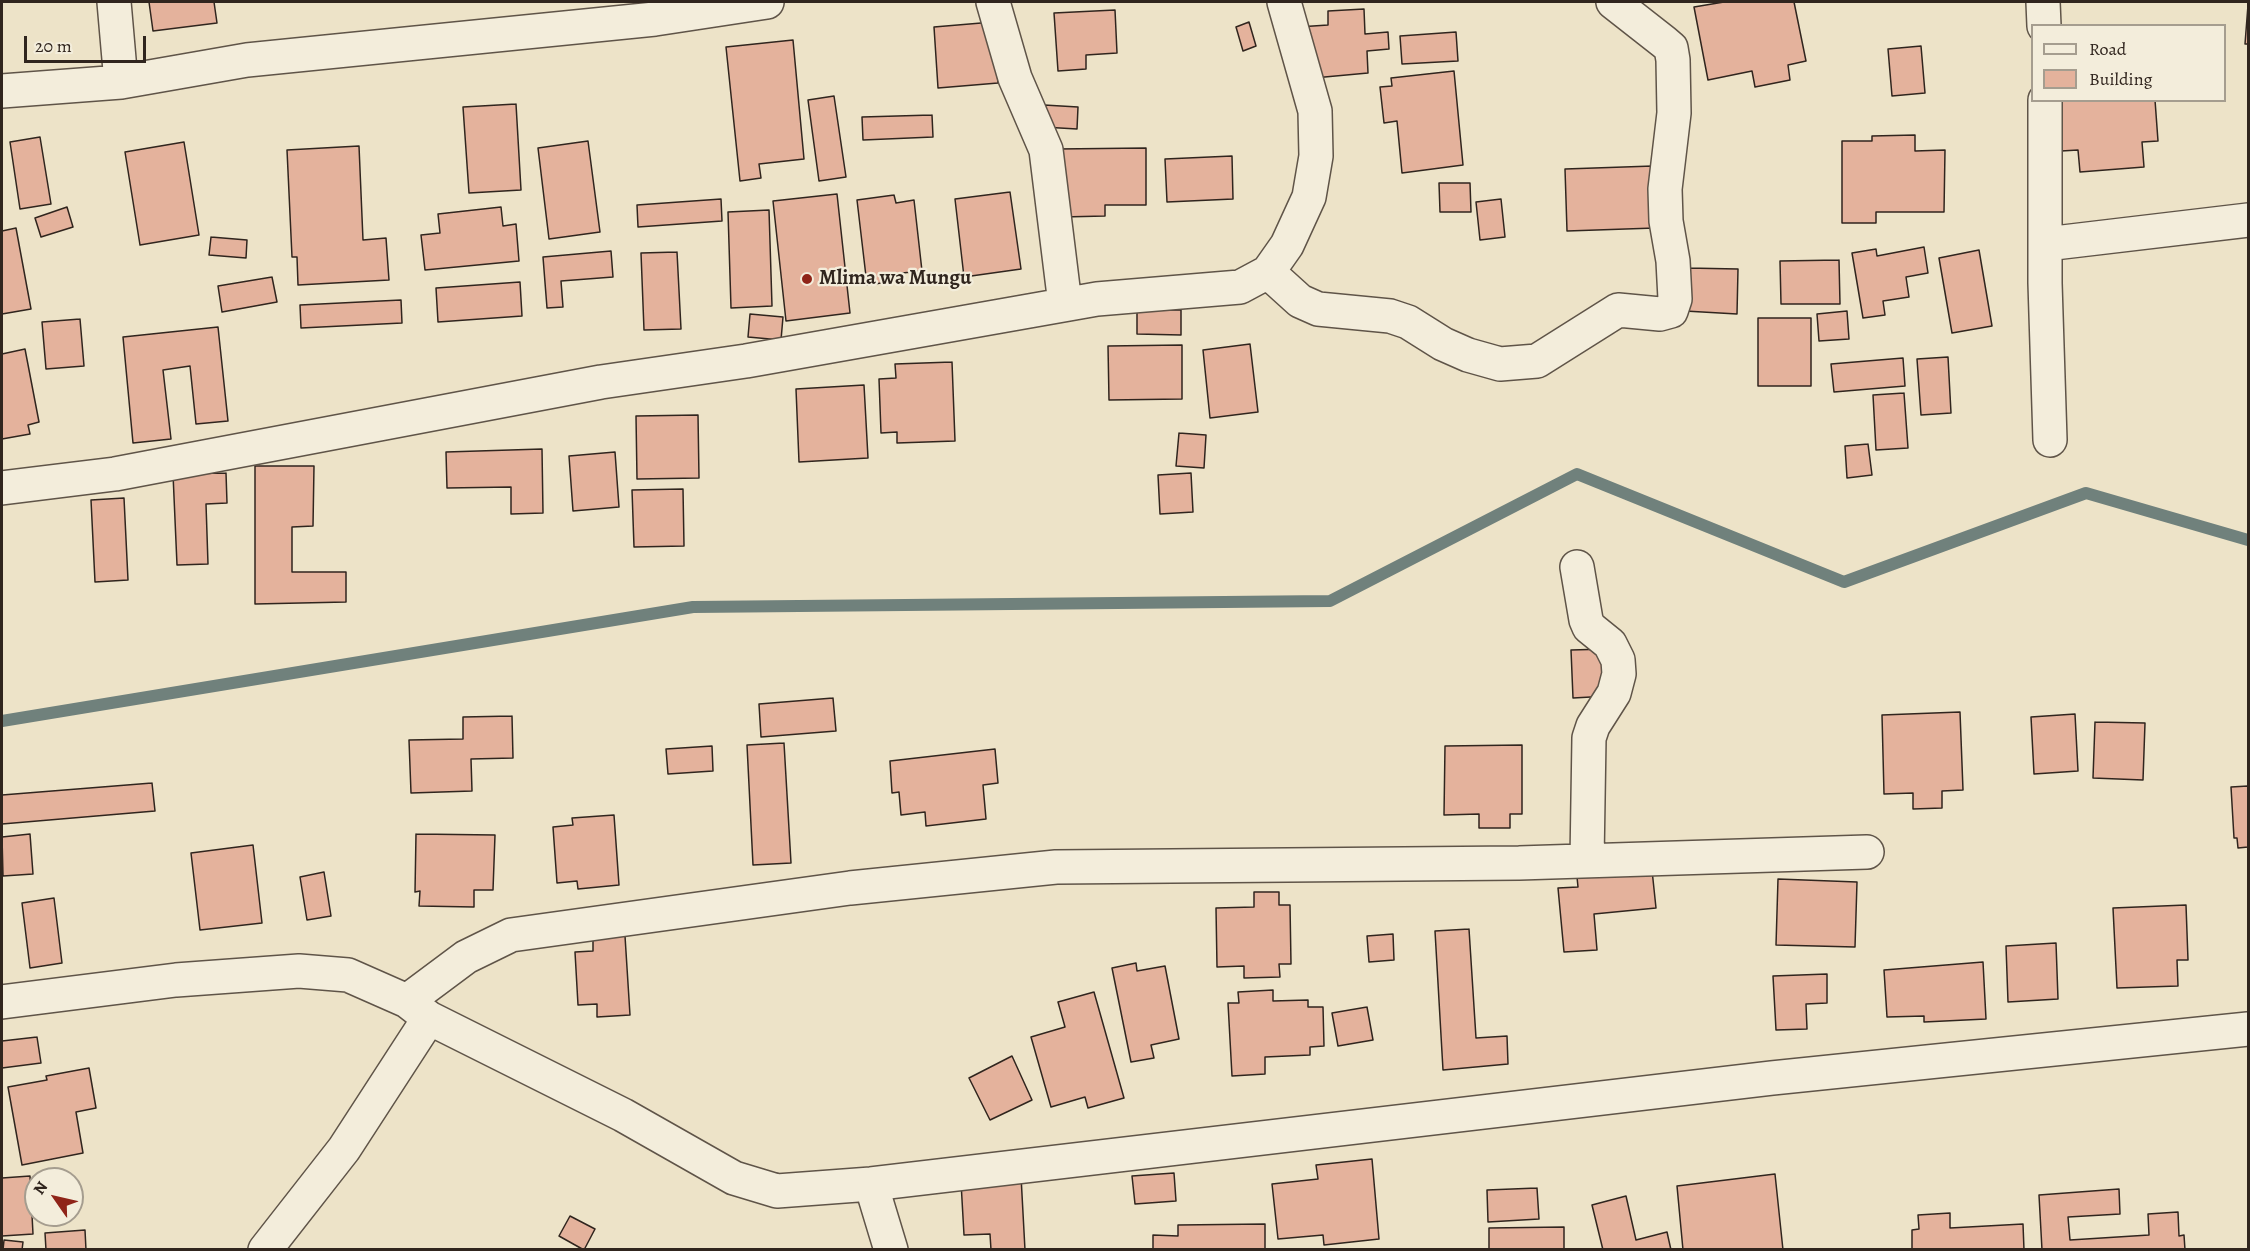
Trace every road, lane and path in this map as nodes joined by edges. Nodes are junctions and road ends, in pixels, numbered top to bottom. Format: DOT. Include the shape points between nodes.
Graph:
graph roads {
  1 [pos="114,2"];
  2 [pos="767,2"];
  3 [pos="993,2"];
  4 [pos="1284,2"];
  5 [pos="1613,2"];
  6 [pos="2043,2"];
  7 [pos="2044,24"];
  8 [pos="122,82"];
  9 [pos="2,91"];
  10 [pos="2045,102"];
  11 [pos="2248,220"];
  12 [pos="2046,244"];
  13 [pos="1269,272"];
  14 [pos="1065,304"];
  15 [pos="2050,440"];
  16 [pos="2,488"];
  17 [pos="1578,567"];
  18 [pos="1867,852"];
  19 [pos="1587,860"];
  20 [pos="2,1002"];
  21 [pos="418,1010"];
  22 [pos="2248,1029"];
  23 [pos="871,1184"];
  24 [pos="265,1250"];
  25 [pos="891,1250"];
  1 -- 8 [label="street"];
  2 -- 8 [label="street" via="655,19 247,60"];
  3 -- 14 [label="street" via="1015,78 1046,150"];
  4 -- 13 [label="street" via="1315,111 1316,156 1309,197 1287,245"];
  5 -- 13 [label="street" via="1671,48 1674,113 1665,189 1675,299 1671,311 1660,314 1618,310 1537,361 1500,364 1468,355 1390,316 1318,309 1300,301"];
  6 -- 7 [label="street"];
  8 -- 9 [label="street"];
  10 -- 12 [label="street"];
  11 -- 12 [label="street"];
  12 -- 15 [label="street"];
  13 -- 14 [label="street" via="1240,287 1220,291"];
  14 -- 16 [label="street" via="746,361 601,382 115,474"];
  17 -- 19 [label="street" via="1586,620 1611,644 1619,674 1614,693 1589,738"];
  18 -- 19 [label="street"];
  19 -- 21 [label="street" via="1056,867 850,888 511,934 466,957"];
  20 -- 21 [label="street" via="176,980 299,971 348,975"];
  21 -- 23 [label="street" via="751,1185 777,1191"];
  21 -- 24 [label="street" via="344,1149"];
  22 -- 23 [label="street" via="1772,1077"];
  23 -- 25 [label="street"];
}
